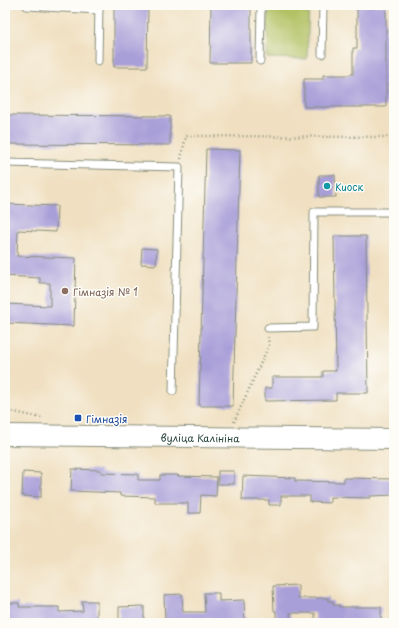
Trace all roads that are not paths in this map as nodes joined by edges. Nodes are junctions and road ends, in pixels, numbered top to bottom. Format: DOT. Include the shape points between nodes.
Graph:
graph roads {
  1 [pos="27,5"];
  2 [pos="261,5"];
  3 [pos="323,5"];
  4 [pos="99,7"];
  5 [pos="322,54"];
  6 [pos="98,61"];
  7 [pos="260,61"];
  8 [pos="5,163"];
  9 [pos="394,212"];
  10 [pos="268,328"];
  11 [pos="174,391"];
  12 [pos="5,435"];
  13 [pos="394,439"];
  1 -- 4 [label="lane"];
  2 -- 7 [label="lane"];
  3 -- 5 [label="lane"];
  4 -- 6 [label="lane"];
  8 -- 11 [label="lane" via="179,167"];
  9 -- 10 [label="lane" via="314,212 313,327"];
  12 -- 13 [label="main road, вуліца Калініна"];
}
